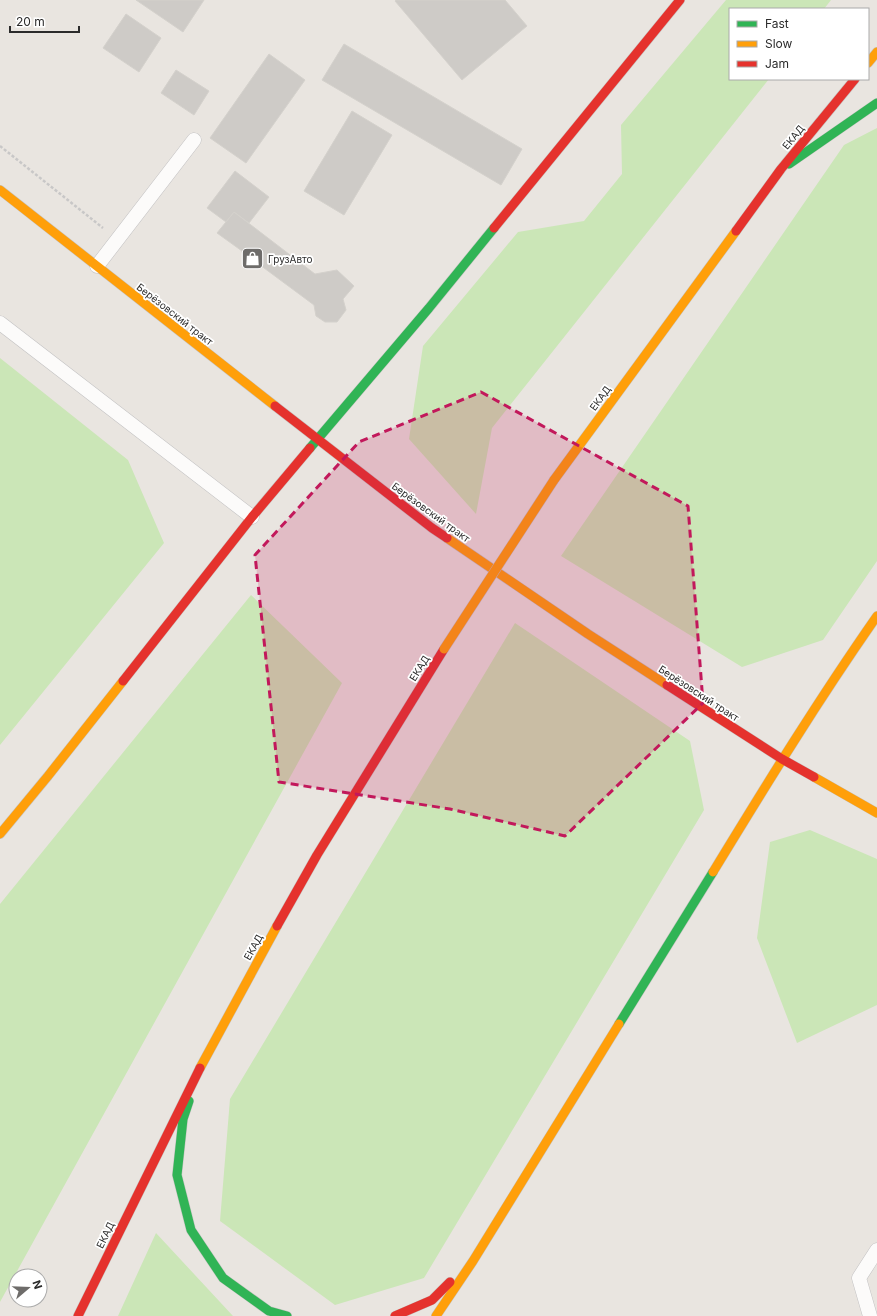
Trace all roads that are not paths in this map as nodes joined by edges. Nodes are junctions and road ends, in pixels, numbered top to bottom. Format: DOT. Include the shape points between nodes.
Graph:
graph roads {
  1 [pos="680,0"];
  2 [pos="877,52"];
  3 [pos="869,62"];
  4 [pos="854,80"];
  5 [pos="877,103"];
  6 [pos="194,140"];
  7 [pos="781,169"];
  8 [pos="0,190"];
  9 [pos="97,266"];
  10 [pos="0,322"];
  11 [pos="318,440"];
  12 [pos="252,517"];
  13 [pos="877,616"];
  14 [pos="782,760"];
  15 [pos="877,813"];
  16 [pos="0,834"];
  17 [pos="202,1064"];
  18 [pos="877,1250"];
  19 [pos="473,1261"];
  20 [pos="78,1316"];
  21 [pos="287,1316"];
  22 [pos="395,1316"];
  23 [pos="436,1316"];
  24 [pos="870,1316"];
  1 -- 11 [label="main road"];
  2 -- 3 [label="main road"];
  4 -- 7 [label="main road, ЕКАД"];
  5 -- 7 [label="main road"];
  6 -- 9 [label="lane"];
  7 -- 17 [label="main road, ЕКАД, bridge" via="554,480 444,648 317,855"];
  8 -- 9 [label="main road, Берёзовский тракт"];
  9 -- 11 [label="main road, Берёзовский тракт"];
  10 -- 12 [label="lane"];
  11 -- 12 [label="main road"];
  11 -- 14 [label="main road, Берёзовский тракт" via="432,528 588,634"];
  12 -- 16 [label="main road"];
  13 -- 14 [label="main road"];
  14 -- 15 [label="main road, Берёзовский тракт"];
  14 -- 19 [label="main road"];
  17 -- 20 [label="main road, ЕКАД"];
  17 -- 21 [label="main road" via="183,1119 177,1176 191,1230 223,1278 269,1311"];
  18 -- 24 [label="lane" via="859,1278"];
  19 -- 22 [label="main road" via="432,1300"];
  19 -- 23 [label="main road"];
}
